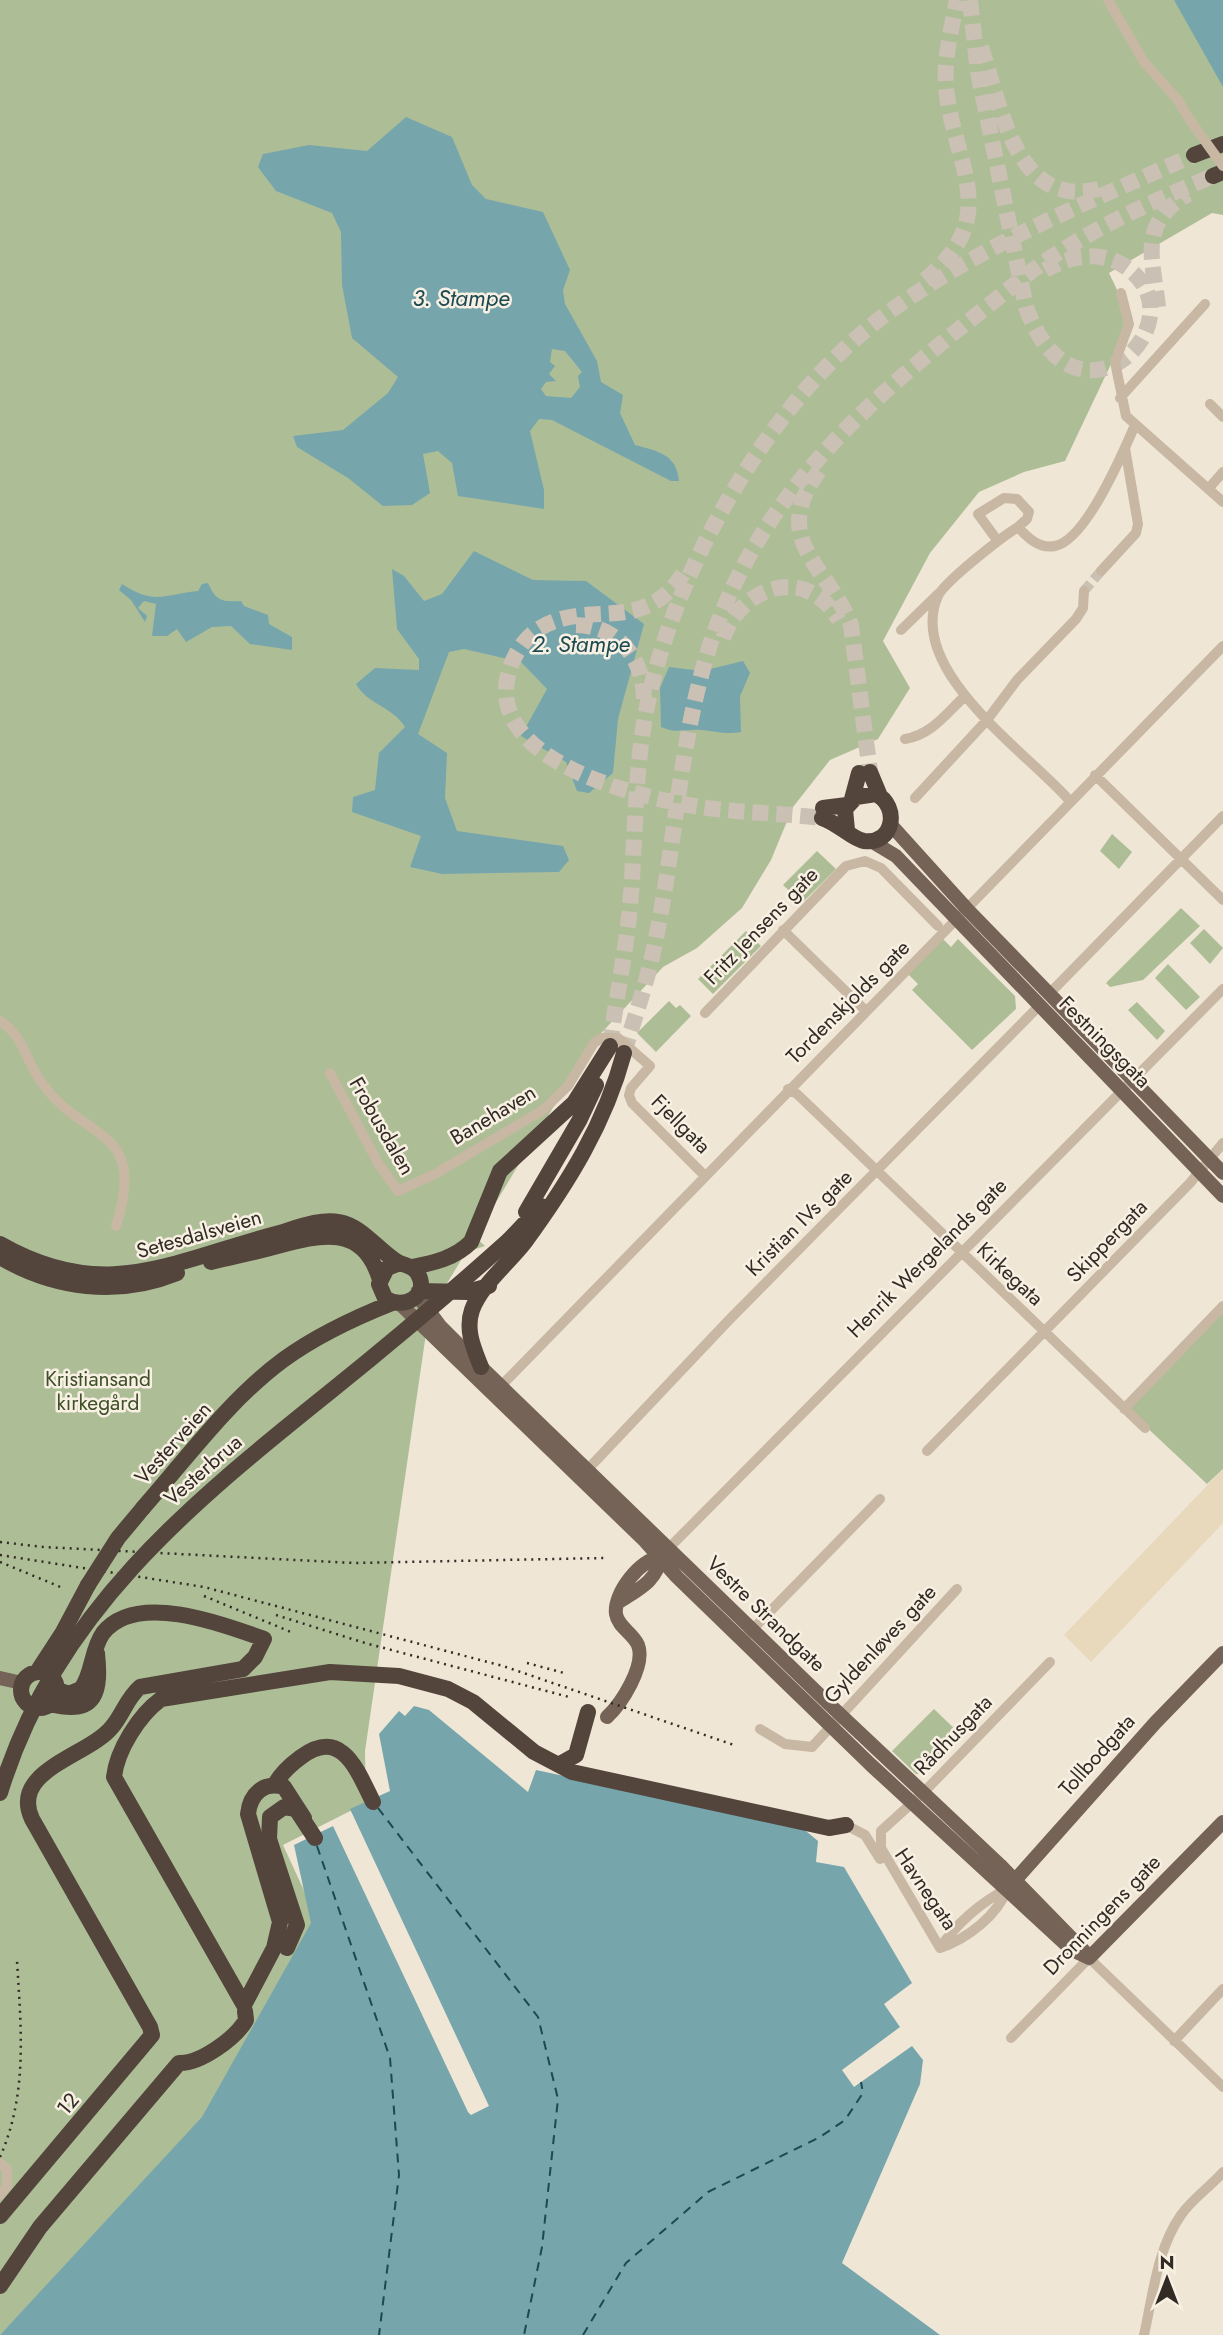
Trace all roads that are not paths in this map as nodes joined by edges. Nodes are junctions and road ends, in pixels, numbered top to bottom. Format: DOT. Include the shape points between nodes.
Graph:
graph roads {
  1 [pos="1108,0"];
  2 [pos="1223,144"];
  3 [pos="1194,156"];
  4 [pos="1220,171"];
  5 [pos="1121,293"];
  6 [pos="1205,304"];
  7 [pos="1120,398"];
  8 [pos="1210,404"];
  9 [pos="1223,417"];
  10 [pos="1135,425"];
  11 [pos="1125,448"];
  12 [pos="1223,472"];
  13 [pos="1209,488"];
  14 [pos="1223,502"];
  15 [pos="1018,527"];
  16 [pos="997,540"];
  17 [pos="1101,571"];
  18 [pos="1084,591"];
  19 [pos="939,594"];
  20 [pos="901,630"];
  21 [pos="1223,646"];
  22 [pos="964,697"];
  23 [pos="987,720"];
  24 [pos="905,739"];
  25 [pos="1095,775"];
  26 [pos="880,796"];
  27 [pos="915,797"];
  28 [pos="1069,800"];
  29 [pos="850,802"];
  30 [pos="1223,816"];
  31 [pos="891,825"];
  32 [pos="847,830"];
  33 [pos="871,841"];
  34 [pos="1181,860"];
  35 [pos="1223,900"];
  36 [pos="961,913"];
  37 [pos="937,926"];
  38 [pos="783,930"];
  39 [pos="1223,989"];
  40 [pos="1050,993"];
  41 [pos="1039,1006"];
  42 [pos="866,1011"];
  43 [pos="705,1013"];
  44 [pos="0,1021"];
  45 [pos="617,1050"];
  46 [pos="650,1066"];
  47 [pos="330,1073"];
  48 [pos="1133,1079"];
  49 [pos="788,1089"];
  50 [pos="1121,1089"];
  51 [pos="1223,1143"];
  52 [pos="1204,1163"];
  53 [pos="876,1172"];
  54 [pos="1223,1173"];
  55 [pos="705,1176"];
  56 [pos="405,1189"];
  57 [pos="1223,1196"];
  58 [pos="116,1226"];
  59 [pos="0,1244"];
  60 [pos="960,1253"];
  61 [pos="0,1257"];
  62 [pos="406,1265"];
  63 [pos="380,1283"];
  64 [pos="489,1286"];
  65 [pos="418,1293"];
  66 [pos="396,1304"];
  67 [pos="1223,1306"];
  68 [pos="353,1319"];
  69 [pos="1045,1333"];
  70 [pos="481,1367"];
  71 [pos="501,1386"];
  72 [pos="1124,1409"];
  73 [pos="1145,1428"];
  74 [pos="927,1451"];
  75 [pos="587,1469"];
  76 [pos="880,1499"];
  77 [pos="664,1553"];
  78 [pos="957,1590"];
  79 [pos="747,1634"];
  80 [pos="1223,1653"];
  81 [pos="1050,1662"];
  82 [pos="0,1678"];
  83 [pos="22,1683"];
  84 [pos="44,1693"];
  85 [pos="588,1712"];
  86 [pos="607,1717"];
  87 [pos="836,1720"];
  88 [pos="760,1729"];
  89 [pos="560,1764"];
  90 [pos="0,1773"];
  91 [pos="275,1784"];
  92 [pos="0,1793"];
  93 [pos="918,1797"];
  94 [pos="373,1801"];
  95 [pos="0,1804"];
  96 [pos="1223,1822"];
  97 [pos="846,1825"];
  98 [pos="881,1831"];
  99 [pos="1010,1884"];
  100 [pos="940,1948"];
  101 [pos="1089,1958"];
  102 [pos="1223,1989"];
  103 [pos="245,2008"];
  104 [pos="1011,2038"];
  105 [pos="1174,2041"];
  106 [pos="1223,2087"];
  107 [pos="0,2163"];
  108 [pos="1223,2172"];
  109 [pos="0,2195"];
  110 [pos="0,2216"];
  111 [pos="0,2286"];
  112 [pos="1144,2335"];
  1 -- 4 [label="street, bridge" via="1144,62 1170,91"];
  2 -- 3 [label="highway"];
  5 -- 7 [label="street" via="1129,324 1115,362"];
  6 -- 7 [label="street"];
  7 -- 10 [label="street"];
  8 -- 9 [label="street"];
  10 -- 11 [label="street"];
  10 -- 13 [label="street"];
  11 -- 15 [label="street" via="1110,483 1070,540 1057,546 1041,545"];
  11 -- 17 [label="street" via="1138,524 1136,533"];
  12 -- 13 [label="street"];
  13 -- 14 [label="street"];
  15 -- 16 [label="street"];
  15 -- 16 [label="street" via="1029,512 1017,499 1004,498 978,514"];
  16 -- 19 [label="street"];
  18 -- 23 [label="street" via="1083,608 1076,619 1017,680"];
  19 -- 20 [label="street"];
  19 -- 22 [label="street" via="934,621 938,650"];
  21 -- 25 [label="street, Tordenskjolds gate"];
  22 -- 23 [label="street"];
  22 -- 24 [label="street" via="931,729"];
  23 -- 27 [label="street"];
  23 -- 28 [label="street"];
  25 -- 28 [label="street, Tordenskjolds gate"];
  25 -- 34 [label="street"];
  26 -- 29 [label="highway" via="863,793"];
  26 -- 29 [label="highway" via="865,773"];
  26 -- 31 [label="highway" via="892,811"];
  28 -- 36 [label="street, Tordenskjolds gate"];
  29 -- 32 [label="highway" via="844,814"];
  29 -- 32 [label="highway" via="822,813"];
  30 -- 34 [label="street"];
  31 -- 33 [label="highway" via="883,836"];
  31 -- 36 [label="main road"];
  32 -- 33 [label="highway" via="860,840"];
  33 -- 36 [label="main road" via="896,856"];
  34 -- 35 [label="street"];
  34 -- 40 [label="street"];
  36 -- 40 [label="main road, Festningsgata"];
  36 -- 41 [label="main road, Festningsgata"];
  36 -- 42 [label="street, Tordenskjolds gate"];
  37 -- 38 [label="street, Fritz Jensens gate" via="881,868 865,861 846,866"];
  38 -- 42 [label="street"];
  38 -- 43 [label="street, Fritz Jensens gate"];
  39 -- 48 [label="street, Henrik Wergelands gate"];
  40 -- 48 [label="main road, Festningsgata"];
  41 -- 50 [label="main road, Festningsgata"];
  41 -- 53 [label="street, Kristian IVs gate"];
  42 -- 49 [label="street, Tordenskjolds gate"];
  44 -- 58 [label="street" via="20,1040 44,1087 114,1147 125,1192"];
  45 -- 62 [label="highway" via="574,1103 500,1171 477,1230 462,1250 441,1261"];
  45 -- 64 [label="highway" via="604,1115 582,1156"];
  45 -- 92 [label="highway, Vesterbrua, bridge" via="509,1240 203,1494 129,1569 82,1629 41,1694"];
  46 -- 55 [label="street, Fjellgata" via="631,1088 632,1103"];
  46 -- 56 [label="street, Banehaven" via="618,1038 603,1038 594,1043 568,1086 543,1110"];
  47 -- 56 [label="street, Frobusdalen" via="394,1189"];
  48 -- 50 [label="street, Henrik Wergelands gate"];
  48 -- 52 [label="main road, Festningsgata"];
  49 -- 53 [label="street, Kirkegata"];
  49 -- 55 [label="street, Tordenskjolds gate"];
  50 -- 52 [label="main road, Festningsgata"];
  50 -- 60 [label="street, Henrik Wergelands gate"];
  51 -- 52 [label="street, Skippergata"];
  52 -- 54 [label="main road, Festningsgata"];
  52 -- 57 [label="main road, Festningsgata"];
  52 -- 69 [label="street, Skippergata"];
  53 -- 60 [label="street, Kirkegata"];
  53 -- 75 [label="street, Kristian IVs gate"];
  55 -- 71 [label="street, Tordenskjolds gate"];
  59 -- 62 [label="highway, Setesdalsveien" via="54,1269 120,1276 332,1221 355,1228"];
  60 -- 69 [label="street, Kirkegata"];
  60 -- 77 [label="street, Henrik Wergelands gate"];
  61 -- 63 [label="highway, Setesdalsveien" via="65,1283 129,1286 333,1235 365,1252"];
  62 -- 63 [label="highway" via="387,1268"];
  62 -- 65 [label="highway" via="420,1278"];
  63 -- 66 [label="highway" via="385,1298"];
  63 -- 68 [label="highway, Vesterveien"];
  64 -- 65 [label="highway" via="467,1292"];
  64 -- 70 [label="highway" via="470,1317 472,1345"];
  65 -- 66 [label="highway" via="410,1302"];
  65 -- 70 [label="main road, Vestre Strandgate" via="440,1326"];
  66 -- 68 [label="highway, Vesterveien"];
  66 -- 77 [label="main road, Vestre Strandgate"];
  67 -- 72 [label="street"];
  68 -- 84 [label="highway, Vesterveien, bridge" via="284,1360 252,1387 118,1538 63,1632"];
  69 -- 72 [label="street, Kirkegata"];
  69 -- 74 [label="street, Skippergata"];
  70 -- 71 [label="main road, Vestre Strandgate"];
  71 -- 75 [label="main road, Vestre Strandgate"];
  72 -- 73 [label="street, Kirkegata"];
  75 -- 77 [label="main road, Vestre Strandgate"];
  76 -- 79 [label="street"];
  77 -- 79 [label="main road, Vestre Strandgate"];
  77 -- 86 [label="main road" via="652,1579 618,1603 619,1622 638,1645 639,1654 625,1697"];
  78 -- 87 [label="street, Gyldenløves gate"];
  79 -- 87 [label="main road, Vestre Strandgate"];
  80 -- 99 [label="main road, Tollbodgata"];
  81 -- 93 [label="street, Rådhusgata"];
  82 -- 83 [label="main road"];
  83 -- 84 [label="highway" via="22,1695"];
  84 -- 90 [label="highway" via="26,1716"];
  84 -- 95 [label="highway"];
  84 -- 110 [label="highway, 12" via="77,1708 93,1698 99,1676 96,1646 108,1628 128,1616 155,1613 203,1619 264,1639 243,1669 140,1687 113,1727 36,1780 27,1801 32,1819 150,2027 150,2039"];
  85 -- 89 [label="highway" via="576,1755"];
  87 -- 88 [label="street, Gyldenløves gate" via="819,1742 804,1748 785,1744"];
  87 -- 93 [label="main road, Vestre Strandgate"];
  89 -- 97 [label="highway" via="572,1772 724,1808 743,1808 829,1828"];
  89 -- 103 [label="highway" via="534,1752 473,1702 448,1689 399,1676 330,1672 180,1694 161,1699 146,1710 114,1777"];
  91 -- 94 [label="highway" via="284,1770 309,1751 330,1747 348,1757"];
  91 -- 103 [label="highway" via="253,1795 248,1814 280,1922 274,1948"];
  91 -- 103 [label="highway, bridge" via="290,1793 315,1838 301,1814 291,1807 279,1809 271,1817 270,1839 297,1925 255,2005"];
  93 -- 98 [label="street, Rådhusgata"];
  93 -- 99 [label="main road, Vestre Strandgate"];
  96 -- 101 [label="main road, Dronningens gate"];
  97 -- 100 [label="street, Havnegata" via="865,1835"];
  98 -- 100 [label="street, Havnegata" via="881,1848"];
  99 -- 100 [label="street, Tollbodgata" via="951,1931"];
  99 -- 101 [label="main road, Vestre Strandgate" via="1079,1943"];
  101 -- 104 [label="street, Dronningens gate"];
  101 -- 105 [label="street, Vestre Strandgate"];
  102 -- 105 [label="street"];
  103 -- 111 [label="highway" via="246,2020 233,2037 188,2064 179,2063 40,2227"];
  105 -- 106 [label="street, Vestre Strandgate"];
  107 -- 109 [label="street" via="9,2176"];
  108 -- 112 [label="street" via="1189,2205 1172,2231 1162,2252"];
}
